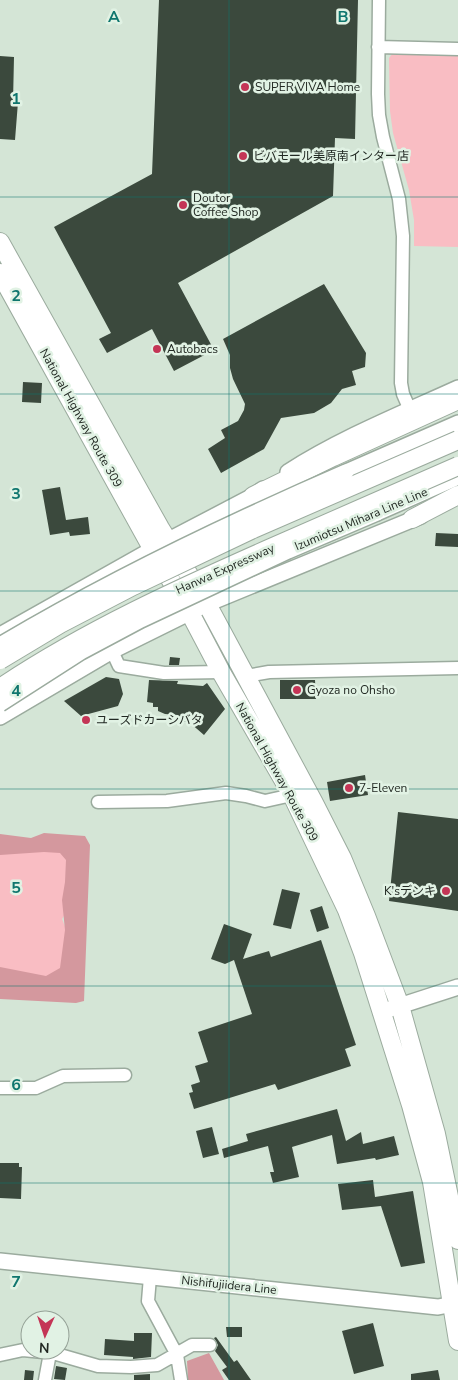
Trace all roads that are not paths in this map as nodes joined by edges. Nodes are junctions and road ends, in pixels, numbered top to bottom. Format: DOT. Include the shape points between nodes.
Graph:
graph roads {
  1 [pos="379,0"];
  2 [pos="378,47"];
  3 [pos="458,50"];
  4 [pos="0,242"];
  5 [pos="0,273"];
  6 [pos="458,388"];
  7 [pos="458,400"];
  8 [pos="410,410"];
  9 [pos="458,411"];
  10 [pos="458,423"];
  11 [pos="458,440"];
  12 [pos="458,466"];
  13 [pos="344,467"];
  14 [pos="458,476"];
  15 [pos="458,495"];
  16 [pos="458,502"];
  17 [pos="257,503"];
  18 [pos="412,519"];
  19 [pos="160,546"];
  20 [pos="207,604"];
  21 [pos="190,612"];
  22 [pos="0,635"];
  23 [pos="0,645"];
  24 [pos="112,651"];
  25 [pos="0,660"];
  26 [pos="458,668"];
  27 [pos="220,672"];
  28 [pos="246,676"];
  29 [pos="0,688"];
  30 [pos="0,694"];
  31 [pos="4,710"];
  32 [pos="292,795"];
  33 [pos="98,802"];
  34 [pos="458,987"];
  35 [pos="400,1006"];
  36 [pos="381,1012"];
  37 [pos="125,1075"];
  38 [pos="0,1088"];
  39 [pos="458,1240"];
  40 [pos="0,1261"];
  41 [pos="150,1277"];
  42 [pos="455,1304"];
  43 [pos="458,1341"];
  44 [pos="210,1345"];
  45 [pos="20,1351"];
  46 [pos="177,1355"];
  47 [pos="0,1356"];
  48 [pos="70,1358"];
  49 [pos="49,1360"];
  50 [pos="45,1380"];
  51 [pos="181,1380"];
  1 -- 2 [label="street"];
  2 -- 3 [label="street"];
  2 -- 8 [label="street" via="379,115 399,199 403,236 401,382"];
  4 -- 19 [label="highway, National Highway Route 309"];
  5 -- 19 [label="highway, National Highway Route 309"];
  6 -- 8 [label="main road"];
  7 -- 17 [label="highway" via="333,457"];
  8 -- 17 [label="main road" via="315,454"];
  9 -- 13 [label="highway"];
  10 -- 13 [label="main road"];
  11 -- 25 [label="highway, Hanwa Expressway, bridge" via="253,529 141,582"];
  12 -- 29 [label="highway, Hanwa Expressway, bridge" via="135,610"];
  13 -- 17 [label="highway, bridge"];
  14 -- 31 [label="main road, Izumiotsu Mihara Line Line, bridge" via="141,620 81,652"];
  15 -- 18 [label="highway"];
  16 -- 18 [label="main road"];
  17 -- 19 [label="main road"];
  17 -- 23 [label="main road, bridge"];
  18 -- 20 [label="main road"];
  19 -- 20 [label="highway, National Highway Route 309"];
  19 -- 21 [label="highway, National Highway Route 309"];
  19 -- 22 [label="main road"];
  20 -- 21 [label="main road"];
  20 -- 28 [label="highway, National Highway Route 309"];
  21 -- 24 [label="main road"];
  21 -- 27 [label="highway, National Highway Route 309"];
  24 -- 27 [label="street" via="119,666 164,673"];
  24 -- 31 [label="main road"];
  26 -- 28 [label="street" via="270,672"];
  27 -- 32 [label="highway, National Highway Route 309"];
  28 -- 35 [label="highway, National Highway Route 309" via="342,858"];
  30 -- 31 [label="main road"];
  32 -- 33 [label="street" via="264,801 226,793 167,801"];
  32 -- 36 [label="highway, National Highway Route 309" via="347,910 364,953"];
  34 -- 35 [label="main road"];
  35 -- 36 [label="main road"];
  35 -- 39 [label="highway, National Highway Route 309" via="436,1134"];
  36 -- 42 [label="highway, National Highway Route 309" via="412,1105 432,1182"];
  37 -- 38 [label="street" via="63,1076 36,1088"];
  40 -- 41 [label="main road, Nishifujiidera Line"];
  41 -- 42 [label="main road, Nishifujiidera Line" via="438,1307"];
  41 -- 46 [label="street" via="148,1301"];
  42 -- 43 [label="highway, National Highway Route 309"];
  44 -- 46 [label="street" via="192,1345"];
  45 -- 47 [label="street"];
  46 -- 48 [label="street" via="157,1365 123,1367 98,1366"];
  46 -- 51 [label="street"];
  49 -- 50 [label="street"];
}
